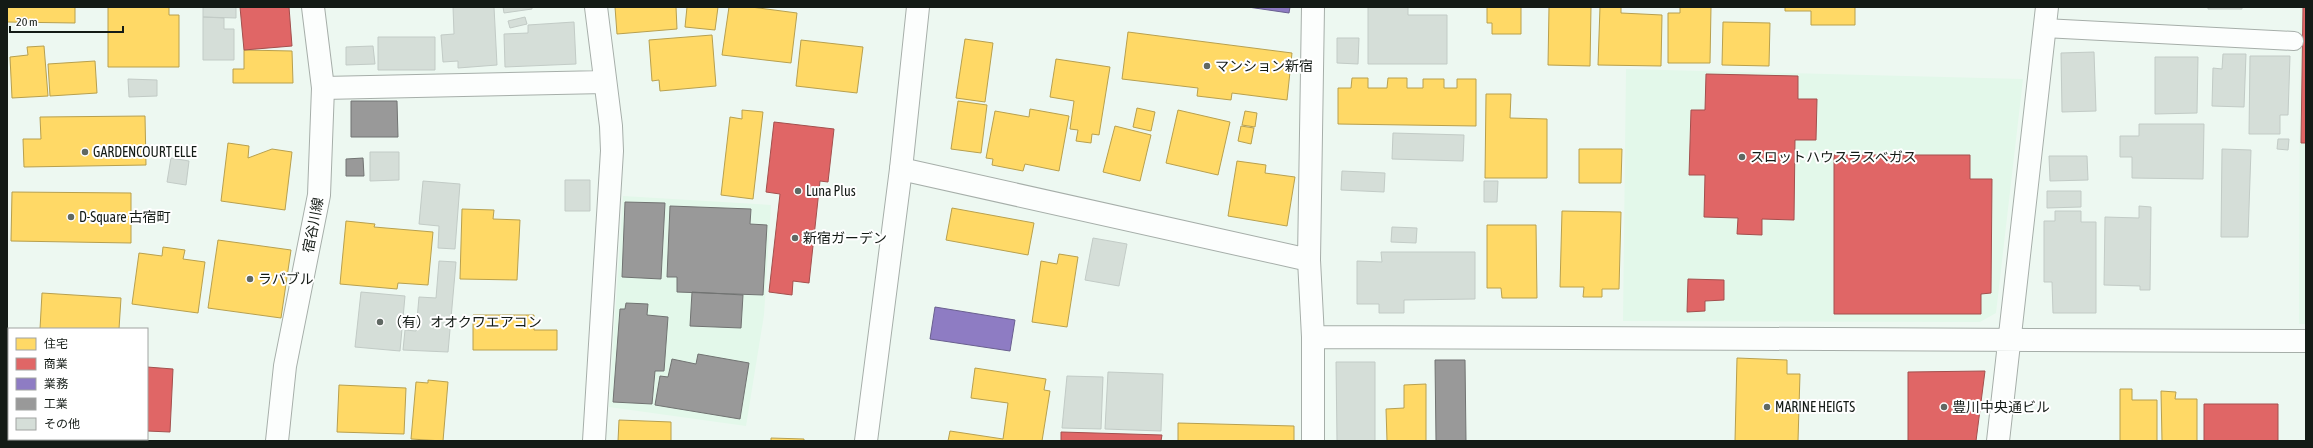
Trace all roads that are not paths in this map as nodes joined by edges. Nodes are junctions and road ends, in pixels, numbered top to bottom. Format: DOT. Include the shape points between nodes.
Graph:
graph roads {
  1 [pos="313,7"];
  2 [pos="596,7"];
  3 [pos="918,7"];
  4 [pos="1313,7"];
  5 [pos="2046,18"];
  6 [pos="2294,41"];
  7 [pos="605,82"];
  8 [pos="323,88"];
  9 [pos="901,169"];
  10 [pos="1309,260"];
  11 [pos="1313,337"];
  12 [pos="2008,339"];
  13 [pos="2306,341"];
  14 [pos="277,441"];
  15 [pos="594,441"];
  16 [pos="866,441"];
  17 [pos="1313,441"];
  18 [pos="1998,441"];
  1 -- 8 [label="street, 宿谷川線"];
  2 -- 7 [label="street"];
  3 -- 9 [label="street"];
  4 -- 10 [label="street"];
  5 -- 6 [label="lane"];
  5 -- 12 [label="street"];
  7 -- 8 [label="street"];
  7 -- 15 [label="street" via="612,151"];
  8 -- 14 [label="street, 宿谷川線" via="319,195 285,366"];
  9 -- 10 [label="street"];
  9 -- 16 [label="street"];
  10 -- 11 [label="street"];
  11 -- 12 [label="street"];
  11 -- 17 [label="street"];
  12 -- 13 [label="street"];
  12 -- 18 [label="street"];
}
